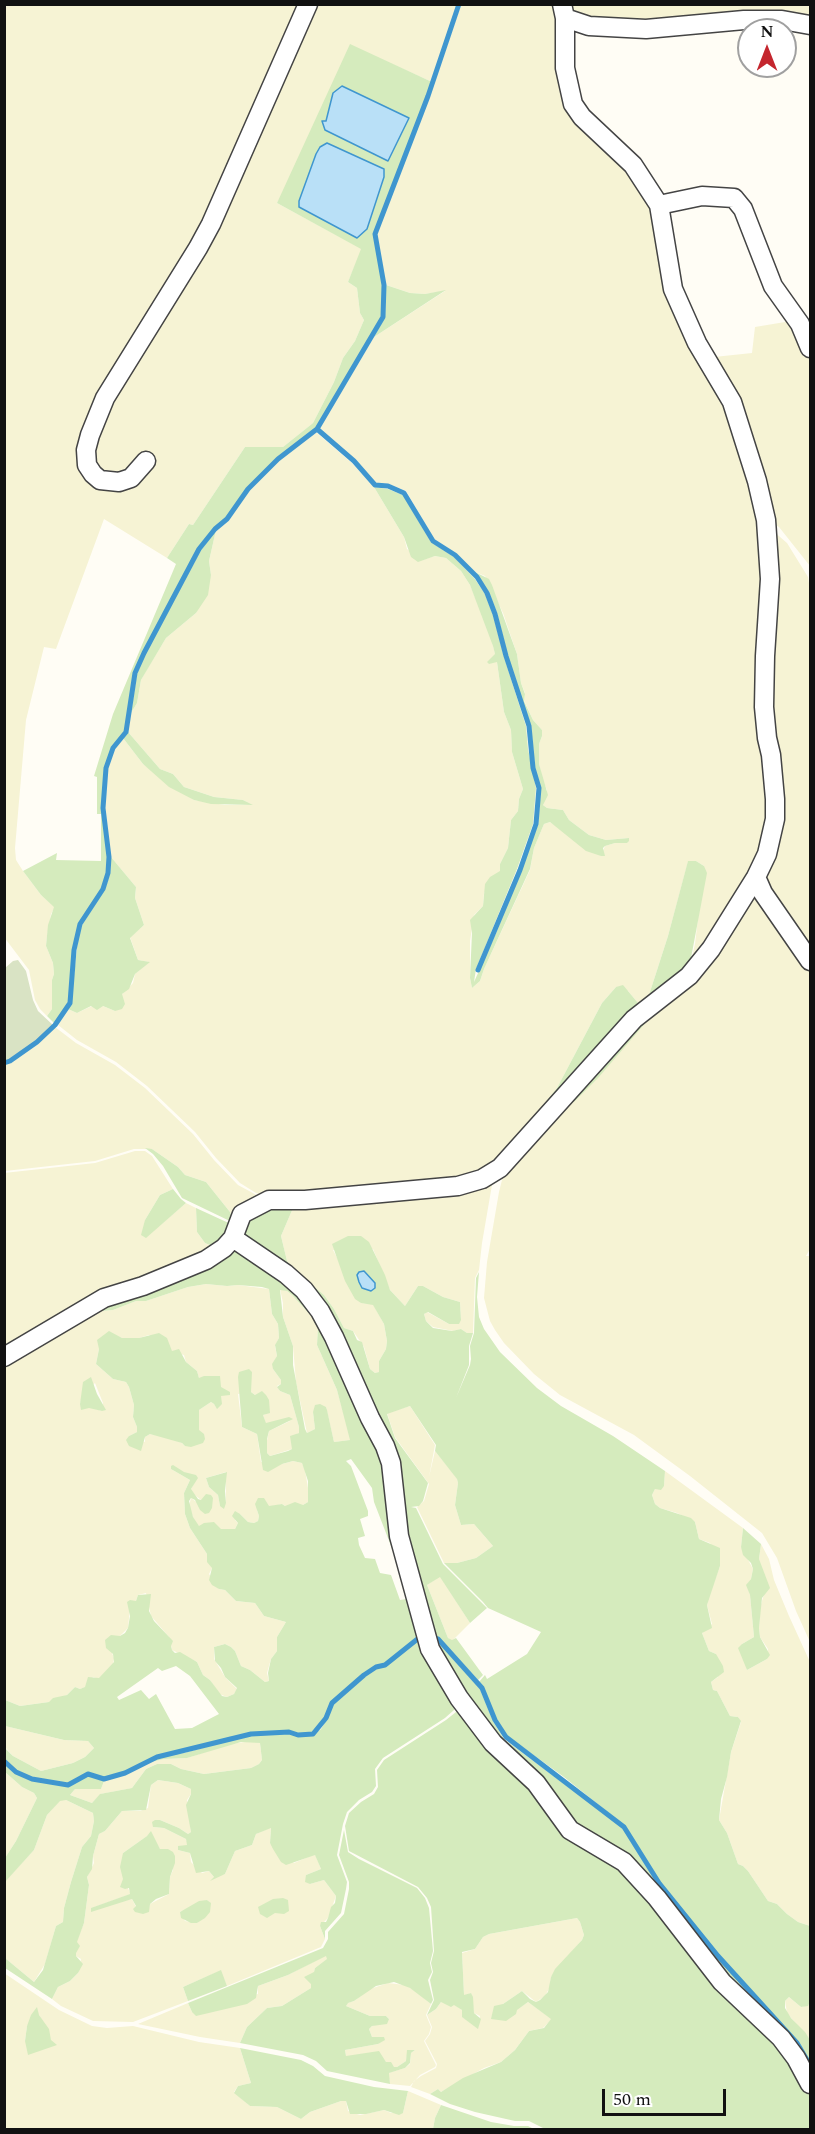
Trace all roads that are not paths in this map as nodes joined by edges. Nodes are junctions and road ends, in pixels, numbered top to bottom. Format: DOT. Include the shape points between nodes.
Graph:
graph roads {
  1 [pos="308,4"];
  2 [pos="563,11"];
  3 [pos="810,25"];
  4 [pos="659,205"];
  5 [pos="810,348"];
  6 [pos="146,461"];
  7 [pos="756,878"];
  8 [pos="810,962"];
  9 [pos="233,1238"];
  10 [pos="4,1357"];
  11 [pos="810,2084"];
  1 -- 6 [label="street" via="211,224 105,398 90,435 87,465 100,480 119,482 131,478"];
  2 -- 3 [label="street" via="589,26 646,28 744,20"];
  2 -- 4 [label="street" via="565,68 573,104 633,165"];
  4 -- 5 [label="street" via="702,196 734,198 773,286 800,324"];
  4 -- 7 [label="street" via="674,289 697,343 732,402 766,520 770,579 764,707 775,809 767,854"];
  7 -- 8 [label="street"];
  7 -- 9 [label="street" via="689,976 634,1018 500,1168 482,1179 458,1186 269,1200 242,1214"];
  9 -- 10 [label="street" via="206,1260 104,1298"];
  9 -- 11 [label="street" via="304,1290 334,1337 391,1463 399,1536 430,1649 459,1698 494,1743 536,1783 570,1830 624,1862 657,1898 722,1982 781,2038"];
}
